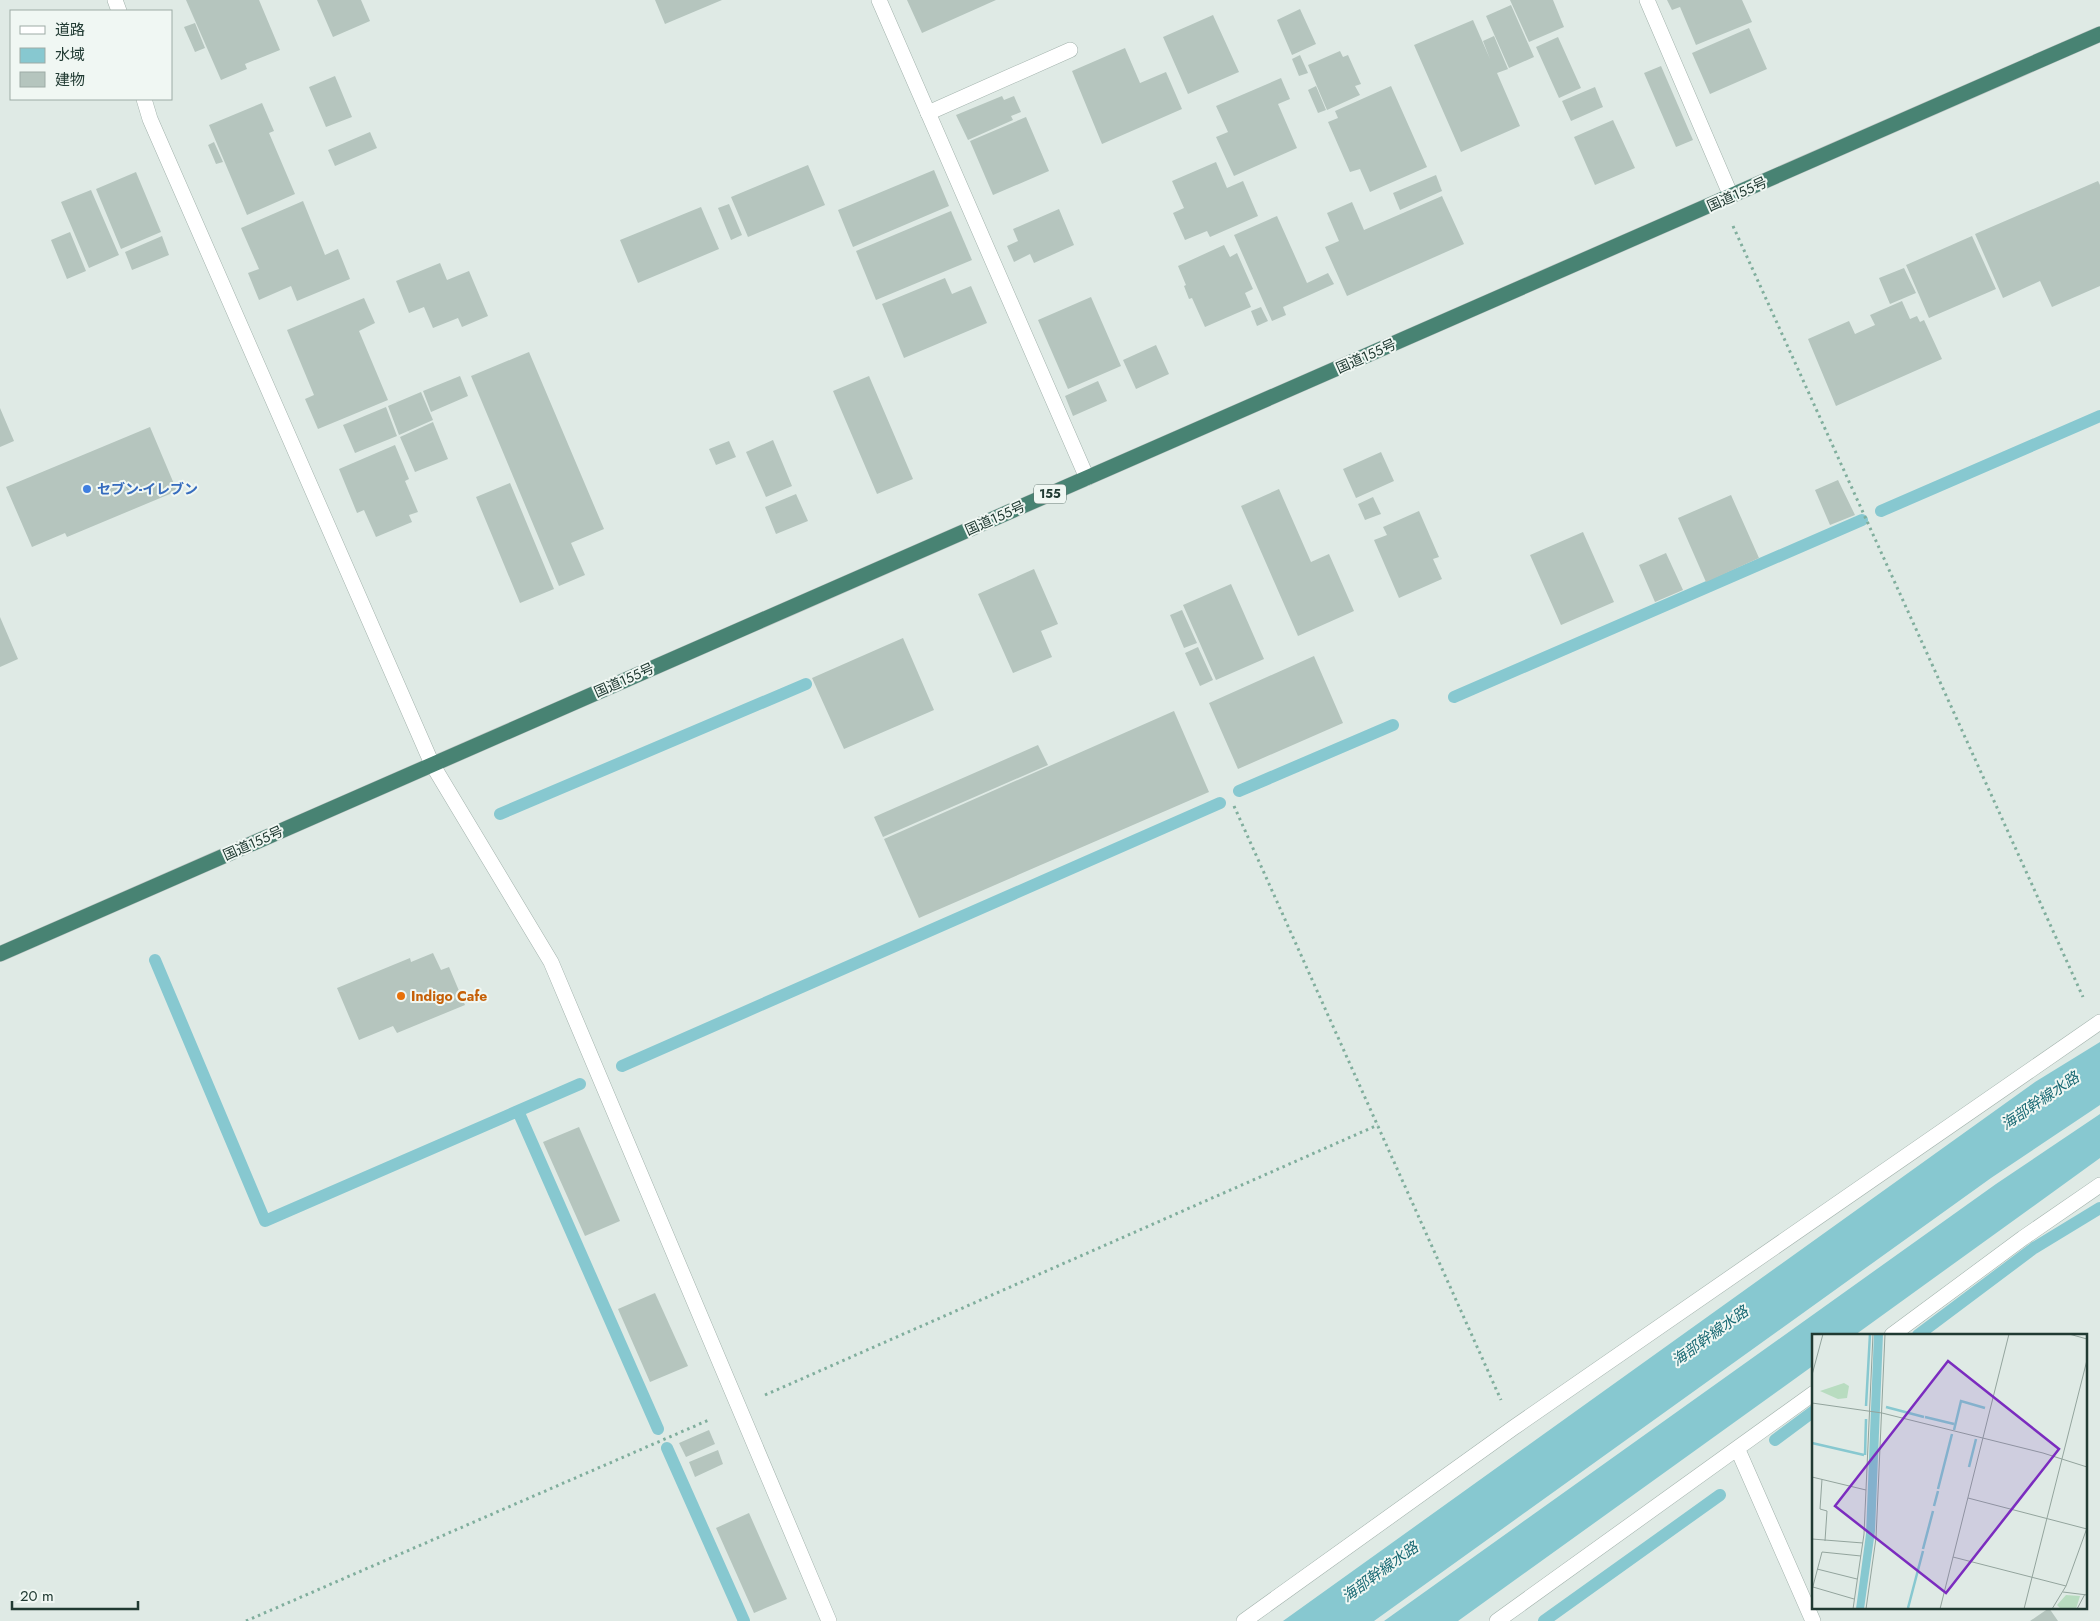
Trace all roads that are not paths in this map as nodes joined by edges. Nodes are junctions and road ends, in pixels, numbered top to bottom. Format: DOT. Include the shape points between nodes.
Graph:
graph roads {
  1 [pos="879,0"];
  2 [pos="1647,0"];
  3 [pos="2100,34"];
  4 [pos="1070,50"];
  5 [pos="144,100"];
  6 [pos="928,113"];
  7 [pos="1726,199"];
  8 [pos="1087,478"];
  9 [pos="432,764"];
  10 [pos="0,954"];
  11 [pos="2098,1023"];
  12 [pos="2100,1185"];
  13 [pos="1893,1334"];
  14 [pos="1812,1394"];
  15 [pos="1738,1450"];
  16 [pos="829,1621"];
  17 [pos="1244,1621"];
  18 [pos="1496,1621"];
  19 [pos="1813,1621"];
  1 -- 6 [label="street"];
  2 -- 7 [label="street"];
  3 -- 7 [label="highway, 国道155号 / 155"];
  4 -- 6 [label="street"];
  5 -- 9 [label="street"];
  6 -- 8 [label="street"];
  7 -- 8 [label="highway, 国道155号 / 155"];
  8 -- 9 [label="highway, 国道155号 / 155"];
  9 -- 10 [label="highway, 国道155号 / 155"];
  9 -- 16 [label="street" via="551,962"];
  11 -- 17 [label="street" via="1513,1428"];
  12 -- 13 [label="street"];
  14 -- 15 [label="street"];
  15 -- 18 [label="street"];
  15 -- 19 [label="street"];
}
